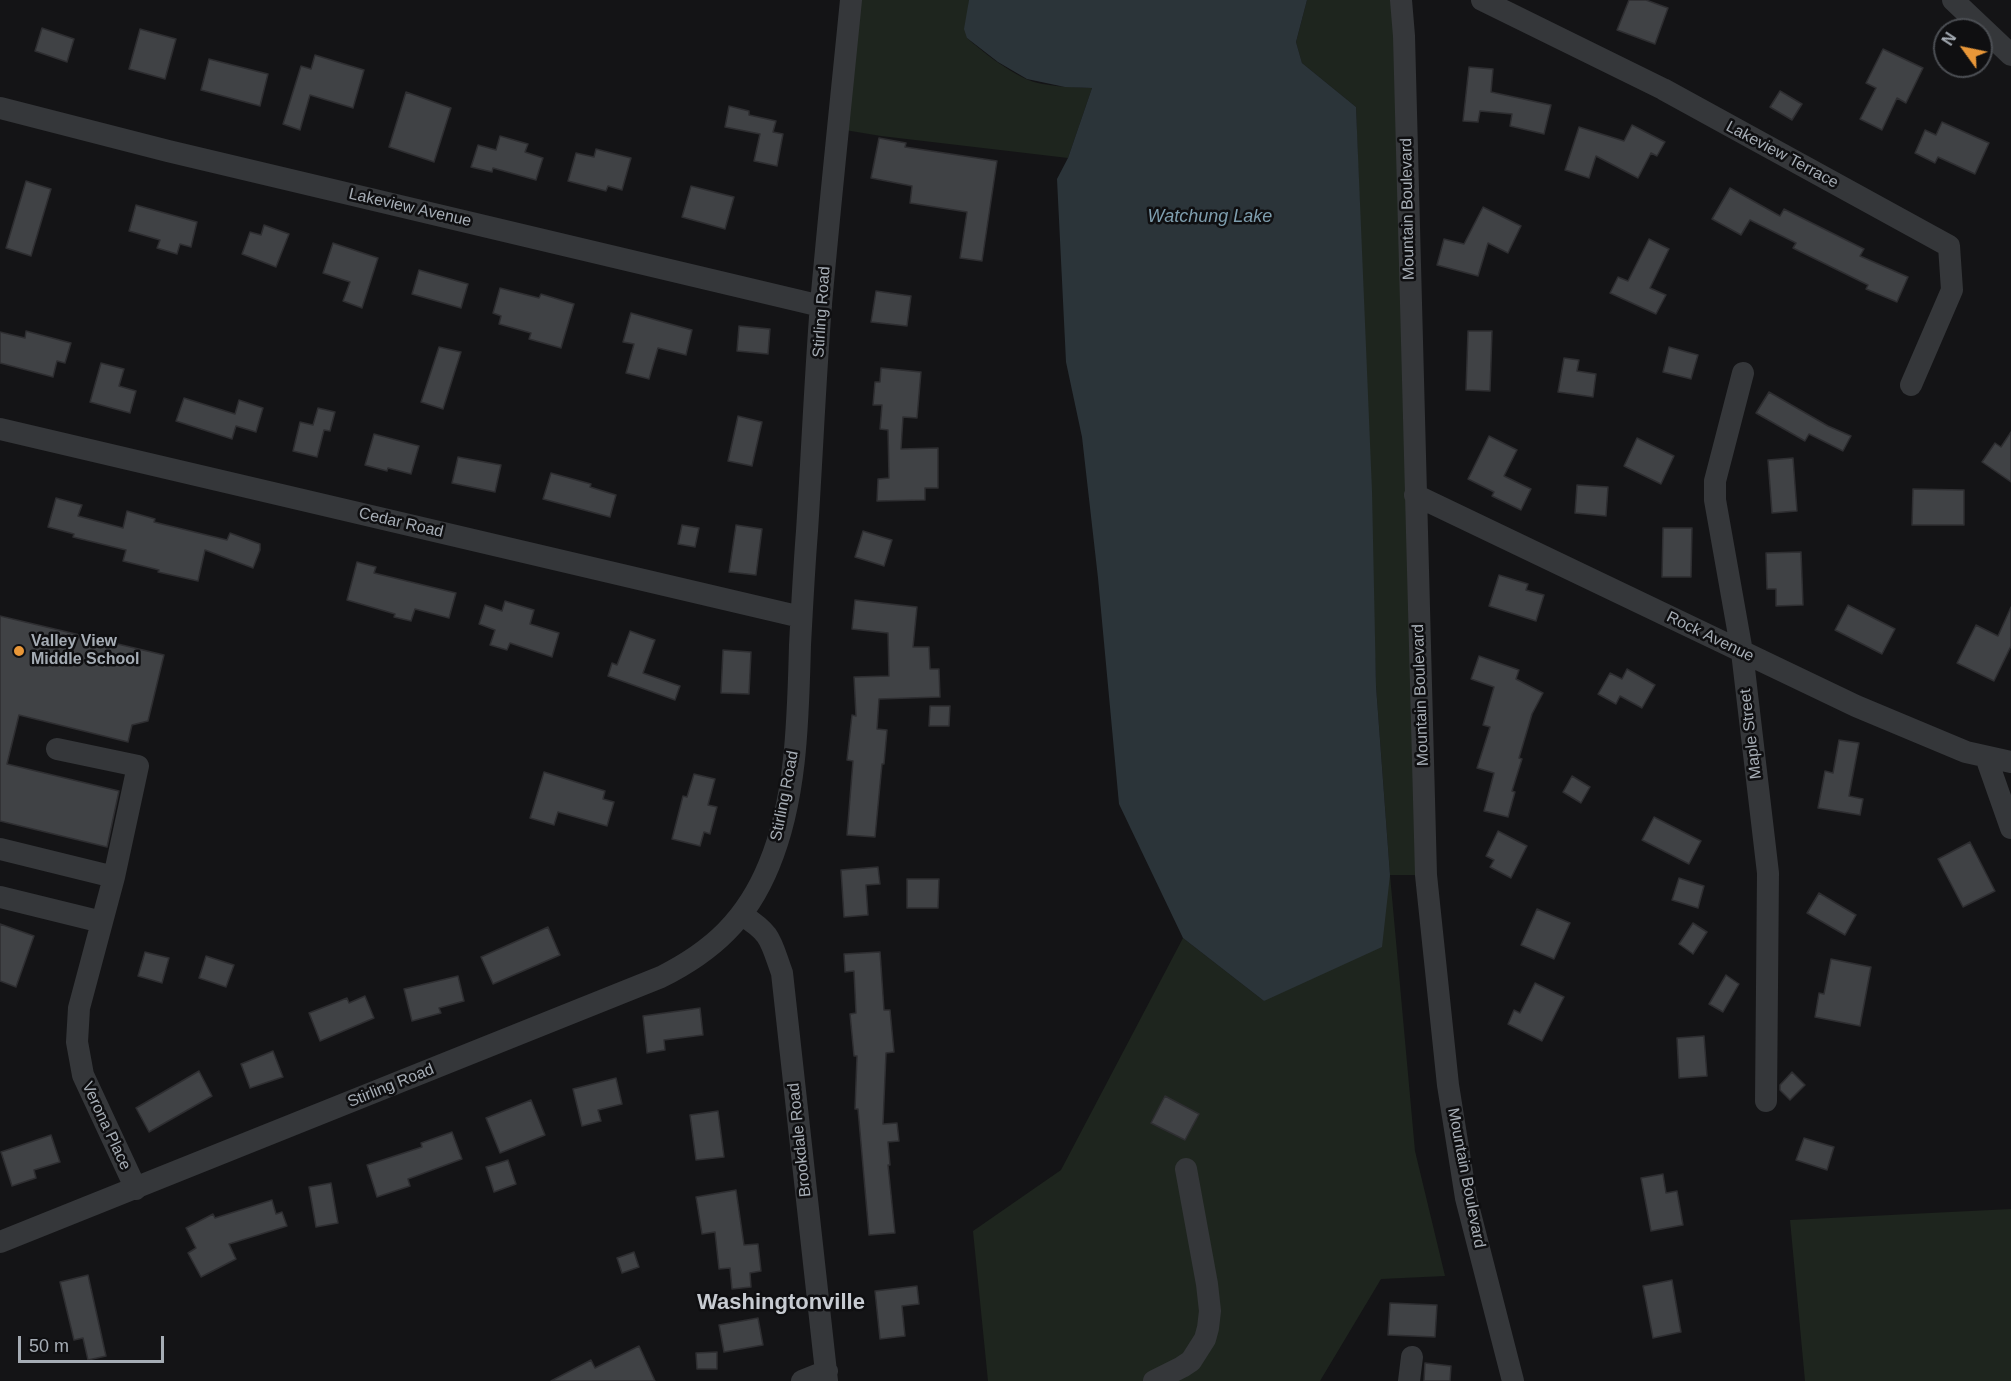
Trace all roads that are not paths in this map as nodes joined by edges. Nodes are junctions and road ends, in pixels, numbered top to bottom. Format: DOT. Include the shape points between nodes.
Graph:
graph roads {
  1 [pos="851,0"];
  2 [pos="1401,0"];
  3 [pos="1482,0"];
  4 [pos="1953,0"];
  5 [pos="2011,55"];
  6 [pos="0,108"];
  7 [pos="821,306"];
  8 [pos="1743,373"];
  9 [pos="1911,384"];
  10 [pos="0,429"];
  11 [pos="1415,495"];
  12 [pos="801,617"];
  13 [pos="1742,652"];
  14 [pos="57,749"];
  15 [pos="1986,757"];
  16 [pos="2011,762"];
  17 [pos="2011,828"];
  18 [pos="0,849"];
  19 [pos="114,876"];
  20 [pos="0,897"];
  21 [pos="742,915"];
  22 [pos="102,922"];
  23 [pos="1766,1101"];
  24 [pos="1186,1168"];
  25 [pos="136,1189"];
  26 [pos="0,1242"];
  27 [pos="1412,1357"];
  28 [pos="827,1376"];
  29 [pos="802,1381"];
  30 [pos="1154,1381"];
  31 [pos="1409,1381"];
  32 [pos="1513,1381"];
  1 -- 7 [label="street, Stirling Road"];
  2 -- 11 [label="street, Mountain Boulevard"];
  3 -- 9 [label="street, Lakeview Terrace" via="1663,89 1949,246 1952,290"];
  4 -- 5 [label="street"];
  6 -- 7 [label="street, Lakeview Avenue"];
  7 -- 12 [label="street, Stirling Road"];
  8 -- 13 [label="street, Maple Street" via="1715,481"];
  10 -- 12 [label="street, Cedar Road"];
  11 -- 13 [label="street, Rock Avenue"];
  11 -- 32 [label="street, Mountain Boulevard" via="1426,875 1448,1085 1466,1198"];
  12 -- 21 [label="street, Stirling Road" via="797,733 783,824 758,890"];
  13 -- 15 [label="street, Rock Avenue" via="1856,706"];
  13 -- 23 [label="street, Maple Street" via="1768,873"];
  14 -- 19 [label="street, Verona Place" via="138,766"];
  15 -- 16 [label="street, Rock Avenue"];
  15 -- 17 [label="street"];
  18 -- 19 [label="street"];
  19 -- 22 [label="street, Verona Place"];
  20 -- 22 [label="street"];
  21 -- 25 [label="street, Stirling Road" via="709,949 661,977"];
  21 -- 28 [label="street, Brookdale Road" via="769,936 782,973"];
  22 -- 25 [label="street, Verona Place" via="79,1008 77,1042 83,1075"];
  24 -- 30 [label="street" via="1207,1284 1208,1328 1191,1361"];
  25 -- 26 [label="street, Stirling Road"];
  27 -- 31 [label="street"];
  28 -- 29 [label="street"];
}
